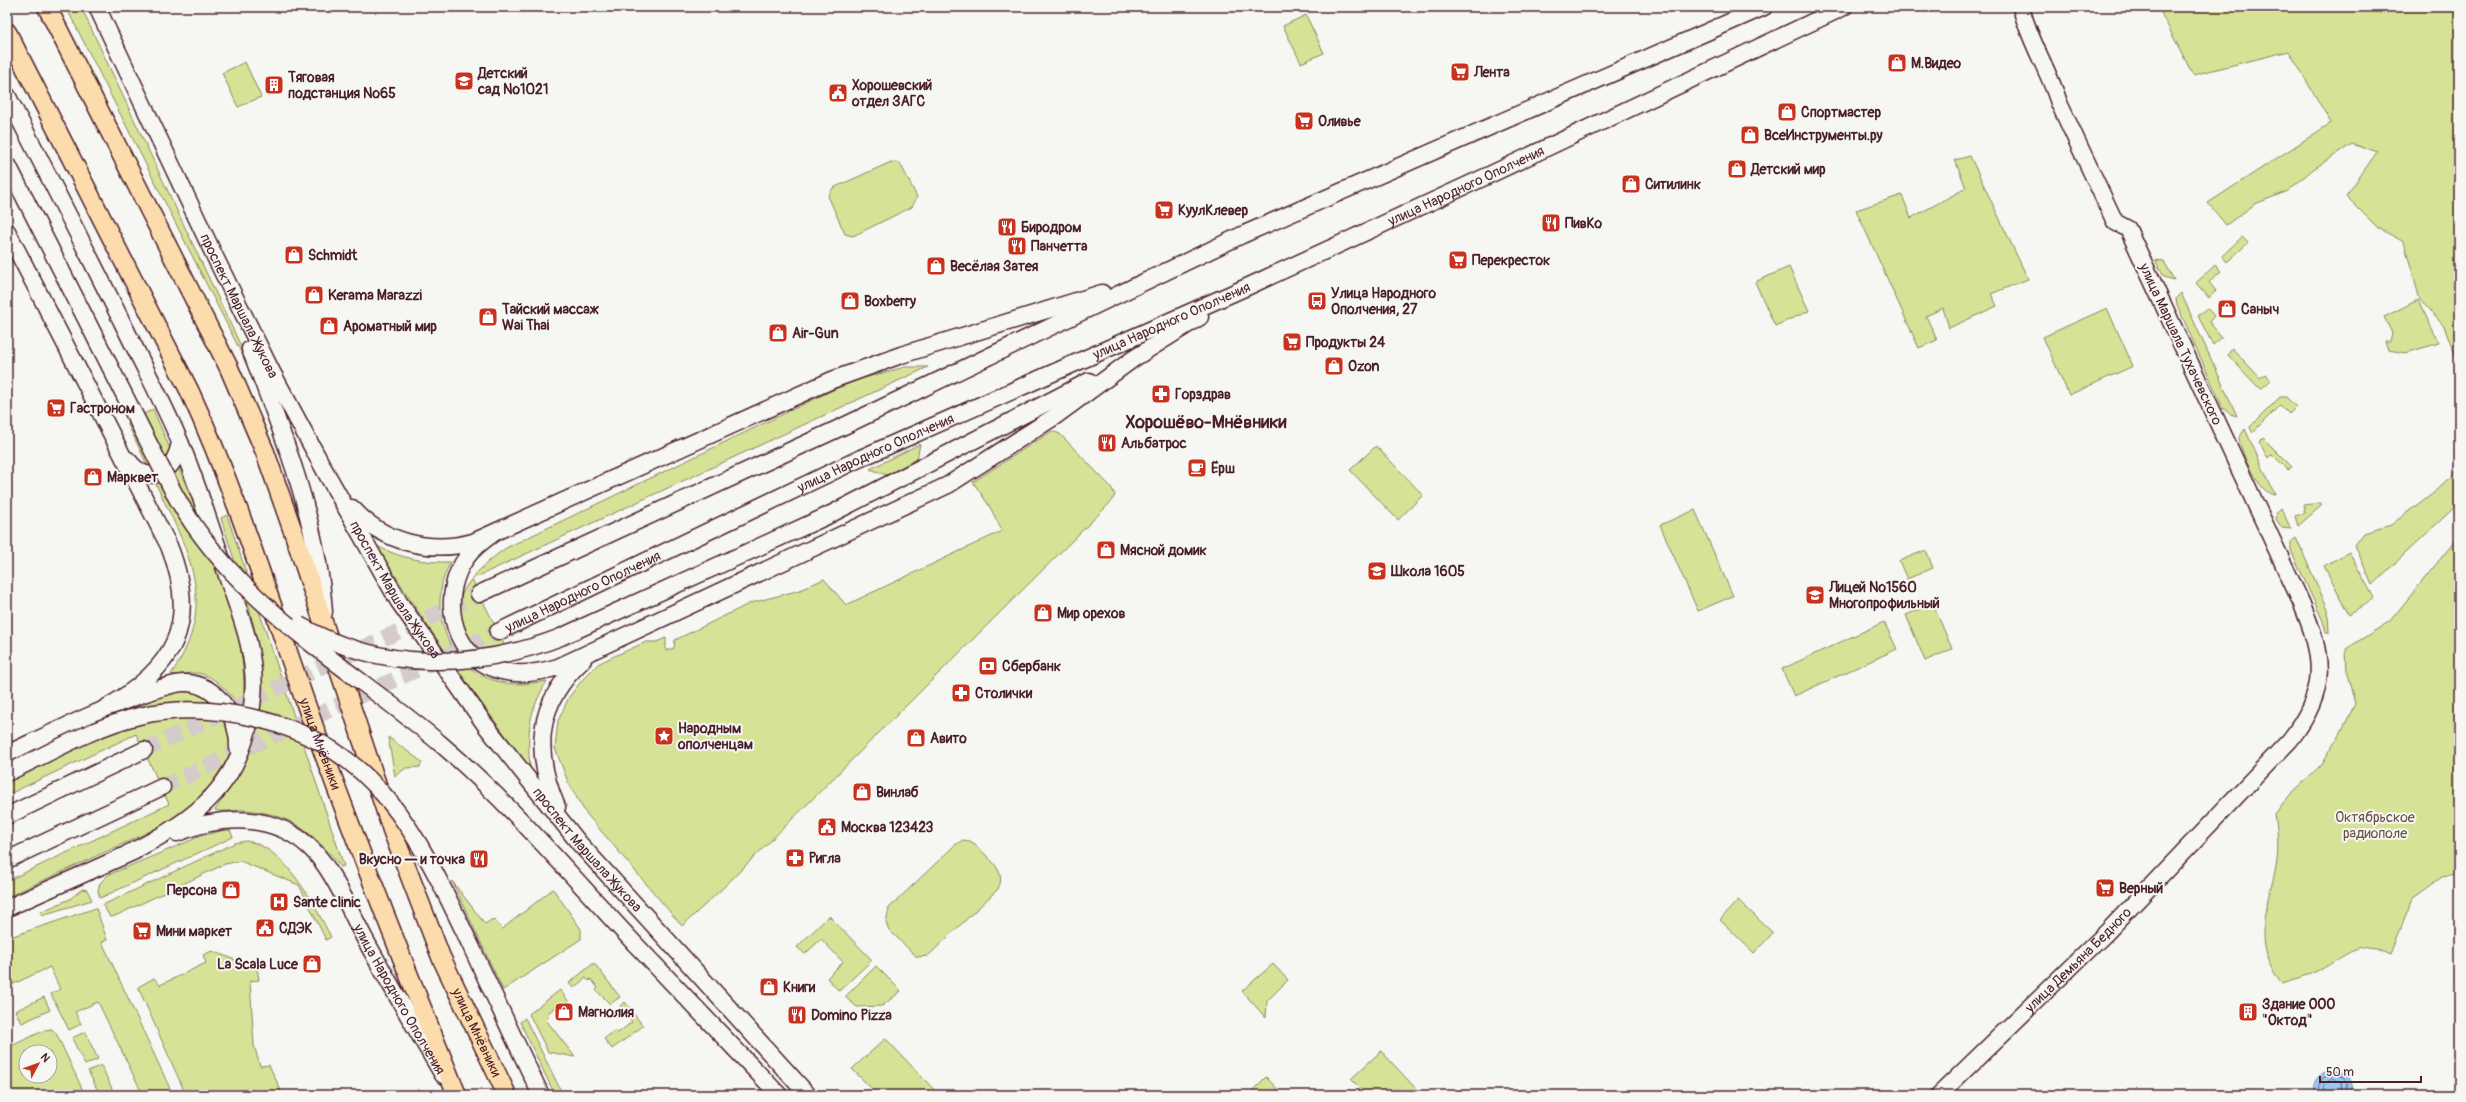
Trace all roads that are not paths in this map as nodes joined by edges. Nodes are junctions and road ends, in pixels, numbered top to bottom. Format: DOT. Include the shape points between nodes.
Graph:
graph roads {
  1 [pos="47,7"];
  2 [pos="97,7"];
  3 [pos="1764,7"];
  4 [pos="1844,7"];
  5 [pos="2021,7"];
  6 [pos="7,32"];
  7 [pos="7,95"];
  8 [pos="7,163"];
  9 [pos="7,231"];
  10 [pos="216,259"];
  11 [pos="1155,276"];
  12 [pos="1249,286"];
  13 [pos="1133,359"];
  14 [pos="180,442"];
  15 [pos="117,446"];
  16 [pos="325,471"];
  17 [pos="494,533"];
  18 [pos="479,594"];
  19 [pos="265,605"];
  20 [pos="325,630"];
  21 [pos="498,632"];
  22 [pos="590,653"];
  23 [pos="2316,691"];
  24 [pos="104,709"];
  25 [pos="144,750"];
  26 [pos="7,754"];
  27 [pos="236,761"];
  28 [pos="7,773"];
  29 [pos="162,787"];
  30 [pos="7,816"];
  31 [pos="579,843"];
  32 [pos="127,854"];
  33 [pos="7,860"];
  34 [pos="7,908"];
  35 [pos="456,1095"];
  36 [pos="507,1095"];
  37 [pos="541,1095"];
  38 [pos="779,1095"];
  39 [pos="808,1095"];
  40 [pos="1939,1095"];
  1 -- 20 [label="main road" via="229,368 280,490"];
  2 -- 10 [label="main road, проспект Маршала Жукова"];
  3 -- 11 [label="main road" via="1242,235"];
  4 -- 12 [label="main road, улица Народного Ополчения"];
  5 -- 23 [label="main road, улица Маршала Тухачевского" via="2026,27 2054,86 2059,104 2115,222 2128,229 2301,602 2318,648"];
  6 -- 35 [label="main road, улица Мнёвники" via="189,390 228,480 332,778"];
  7 -- 14 [label="main road"];
  8 -- 19 [label="main road, bridge" via="186,515 215,556"];
  9 -- 15 [label="main road"];
  10 -- 16 [label="main road, проспект Маршала Жукова"];
  10 -- 20 [label="main road" via="262,378 313,531 322,581"];
  11 -- 17 [label="main road" via="901,355 832,380"];
  11 -- 18 [label="main road" via="838,429"];
  12 -- 13 [label="main road"];
  12 -- 21 [label="main road, улица Народного Ополчения" via="861,458"];
  13 -- 19 [label="main road, bridge" via="828,516 528,650 492,658 438,662 360,650 322,636"];
  13 -- 22 [label="main road" via="1054,417 952,483"];
  14 -- 15 [label="main road" via="178,456 173,464 164,472 154,475 145,474 131,465"];
  14 -- 27 [label="main road" via="237,603 250,654 253,697 244,740"];
  15 -- 24 [label="main road" via="171,550 180,579 183,610 178,635 164,660 142,683"];
  16 -- 17 [label="main road" via="359,516 394,538 418,545 450,547 473,542"];
  16 -- 31 [label="main road, проспект Маршала Жукова" via="399,602 486,726"];
  17 -- 22 [label="main road" via="467,556 454,582 451,601 453,623 468,648 493,669 521,672 551,669"];
  19 -- 38 [label="main road, bridge" via="349,674 383,697 496,795"];
  20 -- 36 [label="main road, улица Мнёвники" via="392,830 441,957"];
  22 -- 31 [label="main road" via="573,669 557,690 545,716 541,737 542,755 551,791 564,820"];
  23 -- 40 [label="main road, улица Демьяна Бедного" via="2303,723 2290,740 2107,932"];
  24 -- 26 [label="main road"];
  24 -- 27 [label="main road" via="170,685 198,685 219,698 232,719 238,743"];
  25 -- 30 [label="main road"];
  27 -- 32 [label="main road" via="218,790 201,809 168,832"];
  28 -- 37 [label="main road, bridge" via="110,724 148,714 186,710 233,713 262,720 289,728 340,754 383,792 416,837 452,906"];
  29 -- 33 [label="main road"];
  31 -- 39 [label="main road, проспект Маршала Жукова"];
  32 -- 34 [label="main road"];
  32 -- 35 [label="main road, улица Народного Ополчения" via="194,827 225,819 263,822 296,836 310,846 333,877 354,920"];
}
